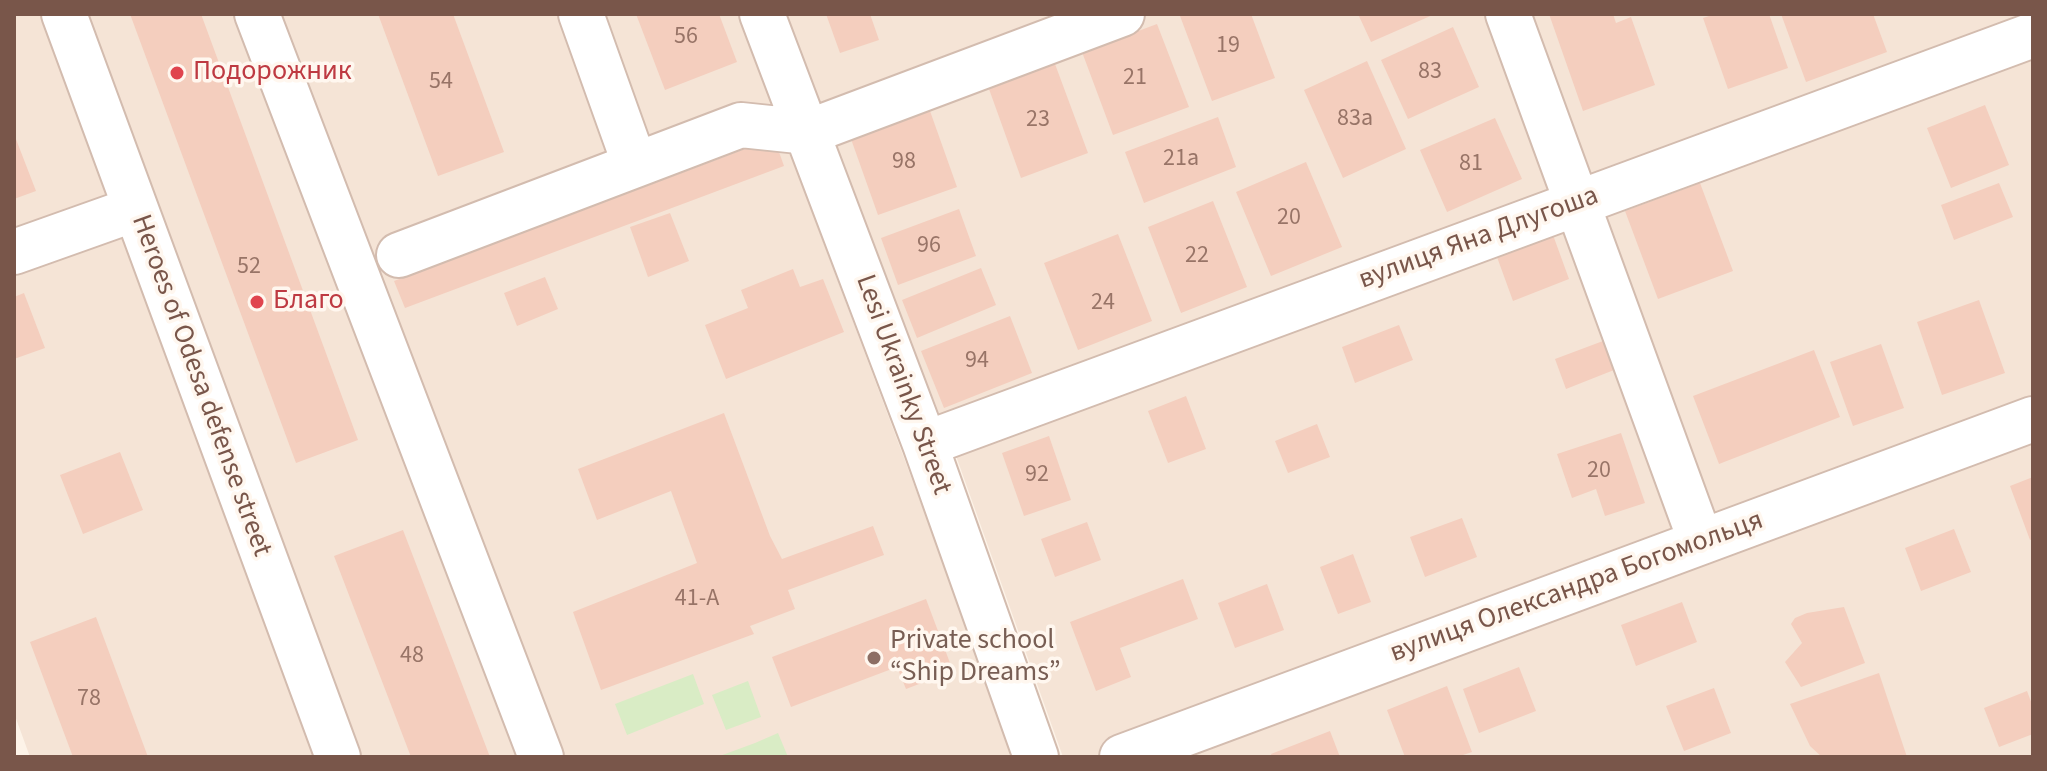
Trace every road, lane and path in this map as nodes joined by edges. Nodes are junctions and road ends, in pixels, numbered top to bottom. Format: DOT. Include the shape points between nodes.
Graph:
graph roads {
  1 [pos="64,14"];
  2 [pos="257,14"];
  3 [pos="581,14"];
  4 [pos="762,14"];
  5 [pos="1122,14"];
  6 [pos="1508,14"];
  7 [pos="2033,35"];
  8 [pos="808,132"];
  9 [pos="635,165"];
  10 [pos="1577,203"];
  11 [pos="135,209"];
  12 [pos="14,252"];
  13 [pos="399,255"];
  14 [pos="2033,419"];
  15 [pos="925,444"];
  16 [pos="1701,542"];
  17 [pos="338,757"];
  18 [pos="541,757"];
  19 [pos="1036,757"];
  20 [pos="1122,757"];
  1 -- 11 [label="street, Heroes of Odesa defense street"];
  2 -- 18 [label="street"];
  3 -- 9 [label="street"];
  4 -- 8 [label="street, Lesi Ukrainky Street"];
  5 -- 8 [label="street"];
  6 -- 10 [label="street"];
  7 -- 10 [label="street, вулиця Яна Длугоша"];
  8 -- 9 [label="street" via="741,125"];
  8 -- 15 [label="street, Lesi Ukrainky Street"];
  9 -- 13 [label="street"];
  10 -- 15 [label="street, вулиця Яна Длугоша"];
  10 -- 16 [label="street"];
  11 -- 12 [label="street"];
  11 -- 17 [label="street, Heroes of Odesa defense street"];
  14 -- 16 [label="street, вулиця Олександра Богомольця"];
  15 -- 19 [label="street, Lesi Ukrainky Street"];
  16 -- 20 [label="street, вулиця Олександра Богомольця"];
}
